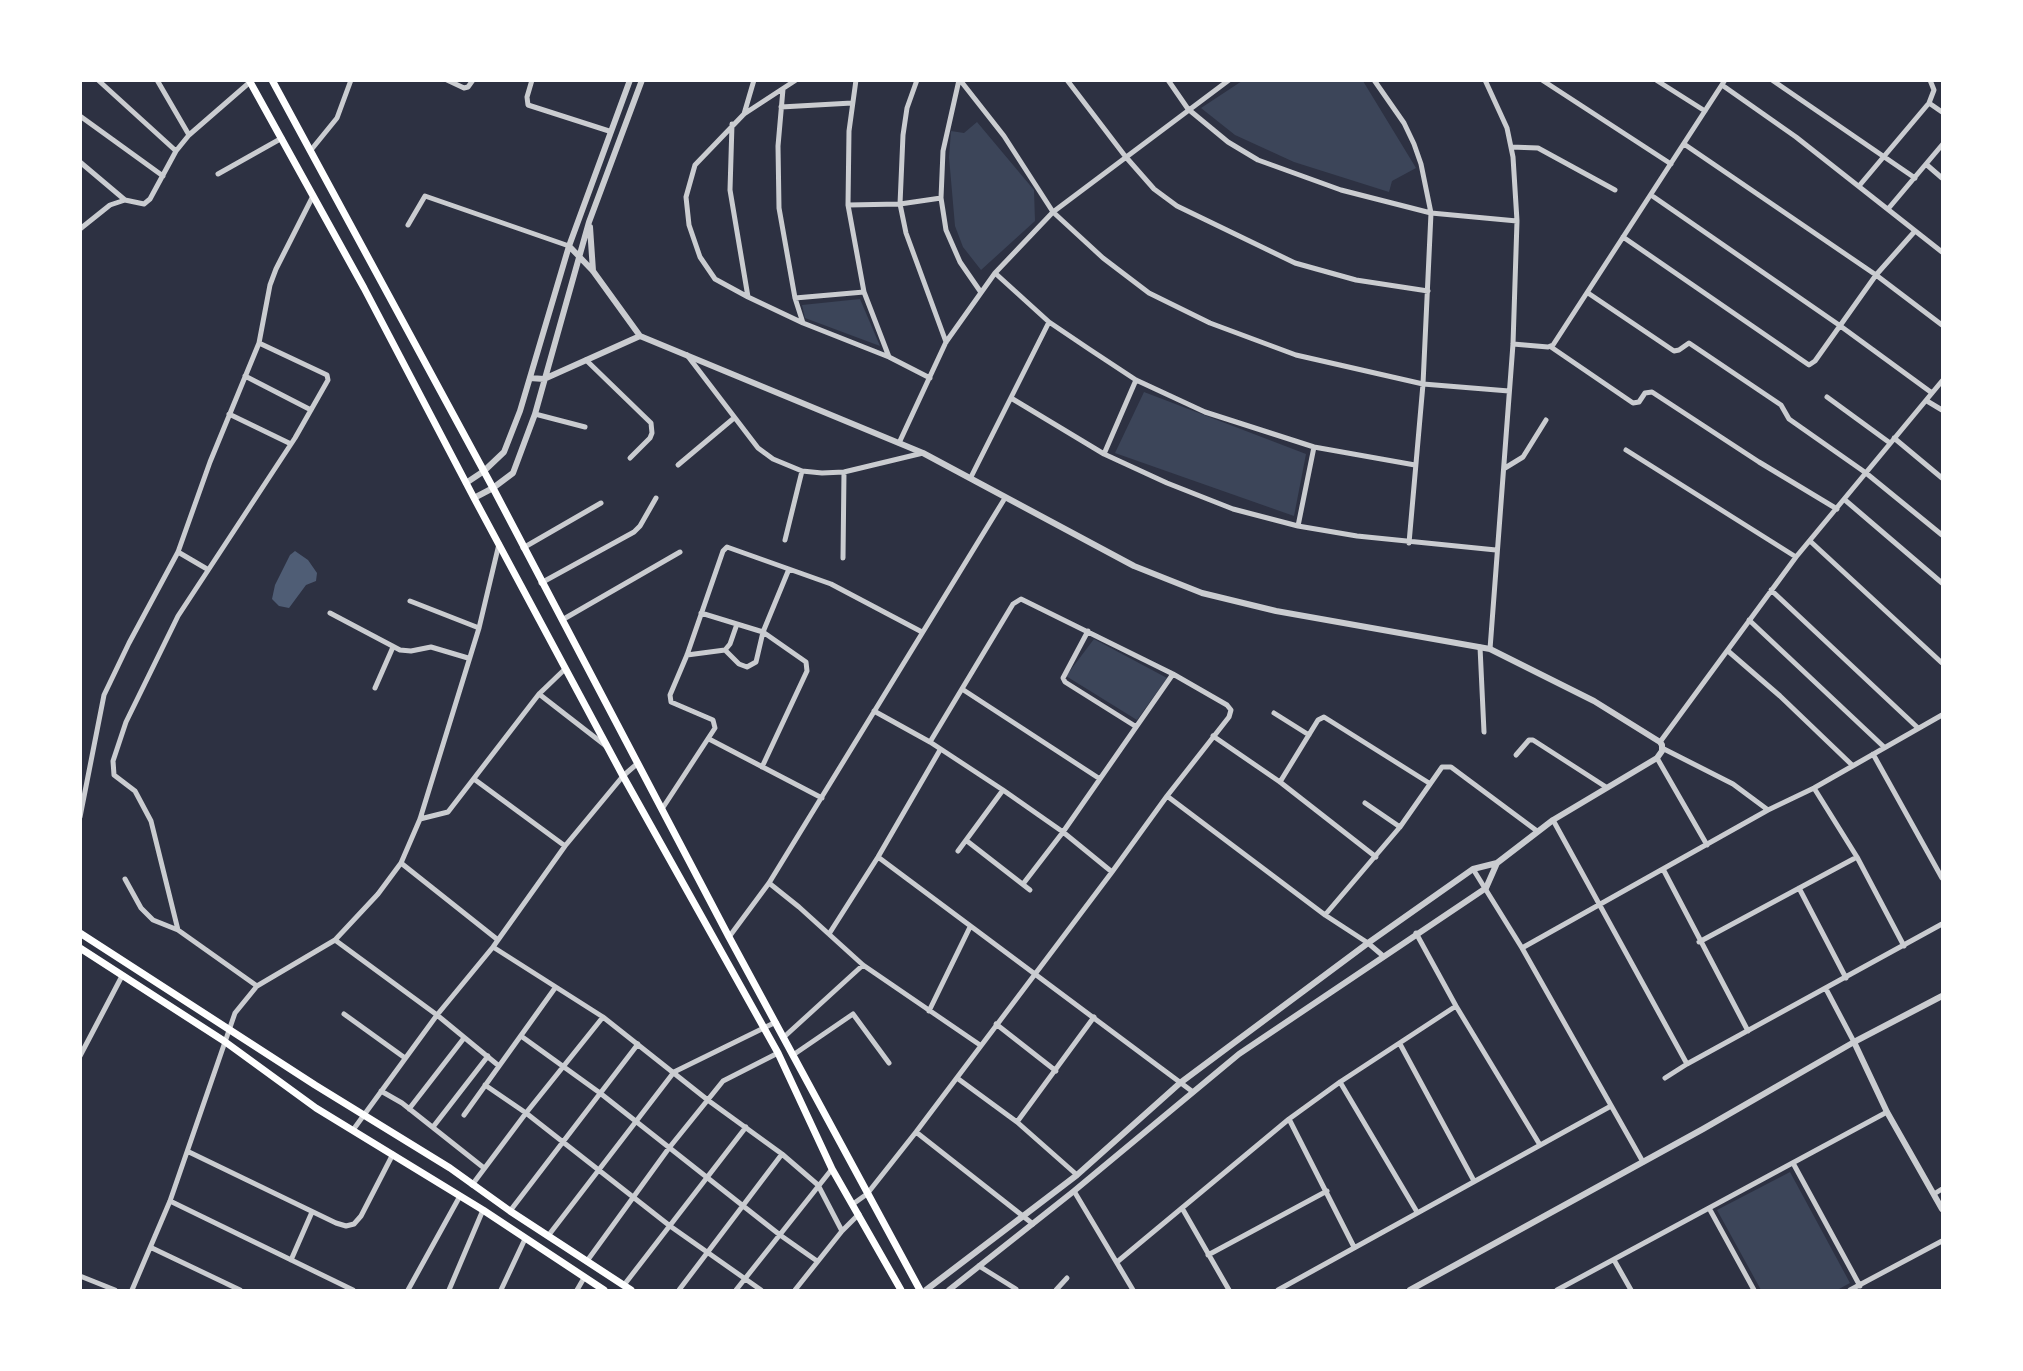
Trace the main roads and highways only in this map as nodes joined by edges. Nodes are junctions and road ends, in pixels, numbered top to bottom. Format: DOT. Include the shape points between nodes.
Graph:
graph roads {
  1 [pos="272,80"];
  2 [pos="249,81"];
  3 [pos="381,280"];
  4 [pos="364,288"];
  5 [pos="80,933"];
  6 [pos="80,948"];
  7 [pos="604,1290"];
  8 [pos="631,1290"];
  9 [pos="901,1290"];
  10 [pos="920,1290"];
  1 -- 3 [label="main road"];
  2 -- 4 [label="main road"];
  3 -- 4 [label="main road"];
  3 -- 10 [label="main road"];
  4 -- 9 [label="main road" via="565,668 765,1028 832,1169"];
  5 -- 8 [label="main road" via="450,1168"];
  6 -- 7 [label="main road" via="224,1041 316,1108"];
}
